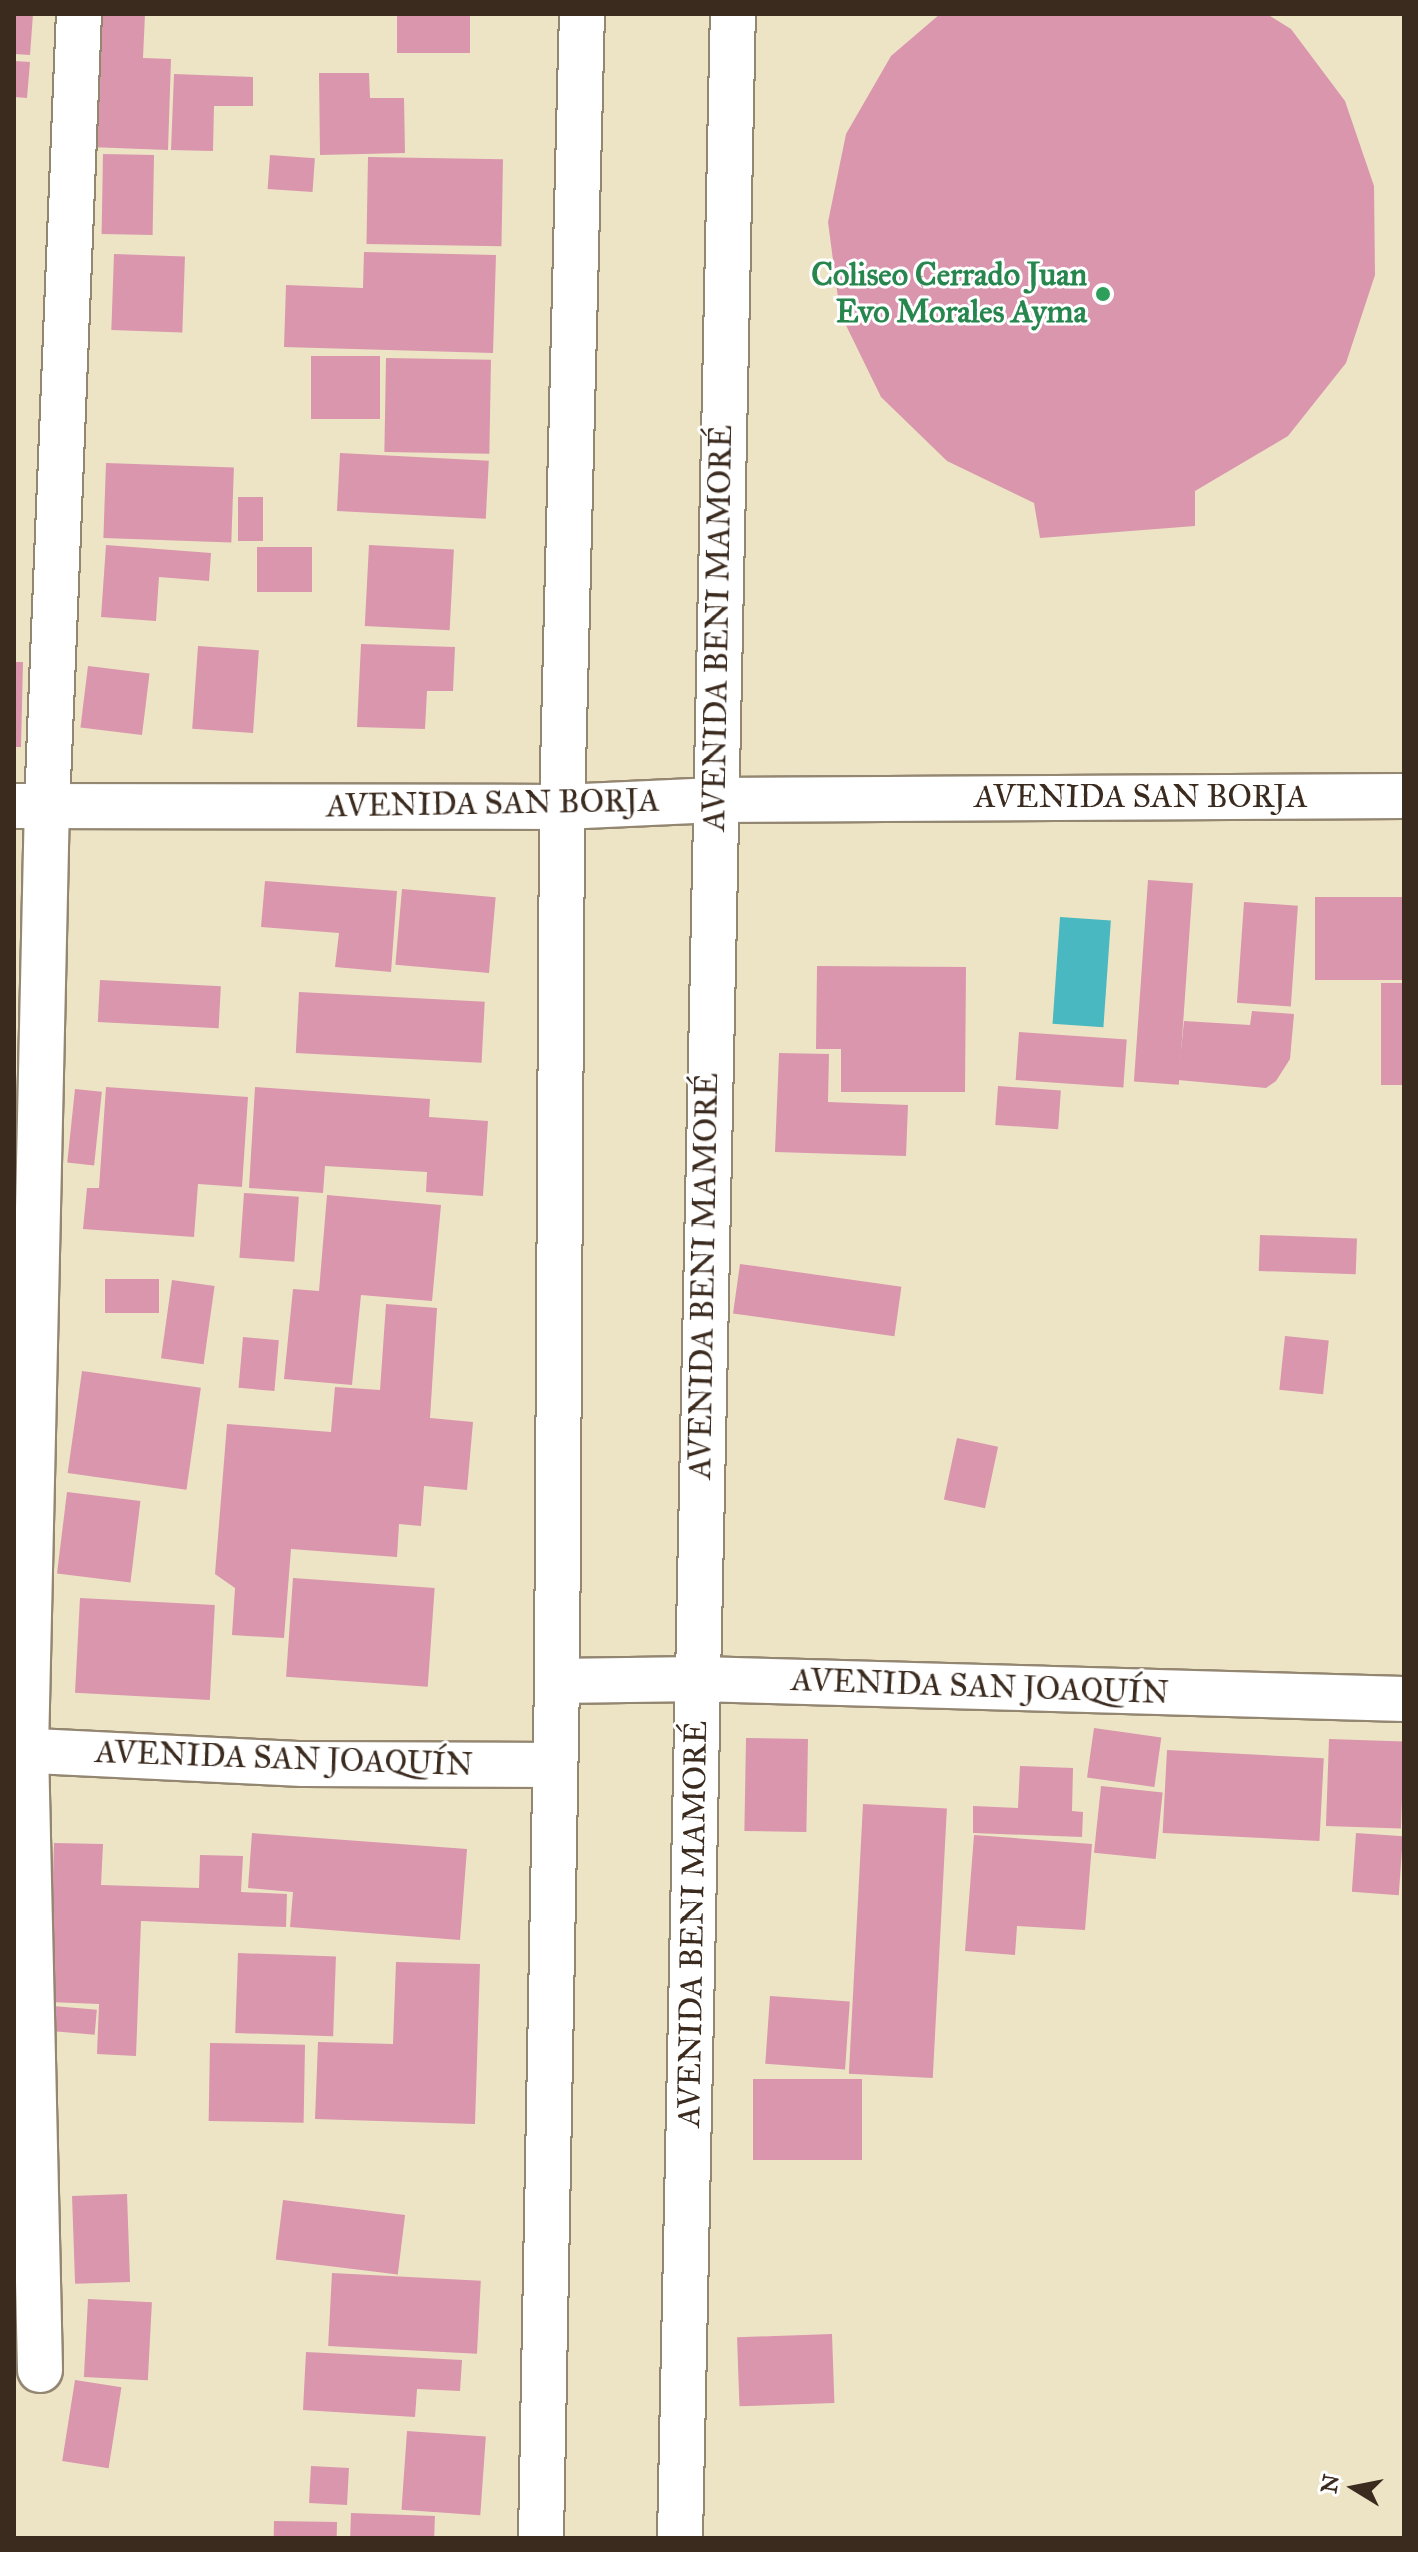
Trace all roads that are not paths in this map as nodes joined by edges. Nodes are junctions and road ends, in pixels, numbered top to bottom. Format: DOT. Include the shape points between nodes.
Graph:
graph roads {
  1 [pos="79,14"];
  2 [pos="582,14"];
  3 [pos="733,14"];
  4 [pos="1404,796"];
  5 [pos="716,800"];
  6 [pos="30,806"];
  7 [pos="562,807"];
  8 [pos="699,1679"];
  9 [pos="557,1681"];
  10 [pos="1404,1699"];
  11 [pos="20,1750"];
  12 [pos="555,1765"];
  13 [pos="40,2370"];
  14 [pos="541,2538"];
  15 [pos="680,2538"];
  1 -- 6 [label="street"];
  2 -- 7 [label="street"];
  3 -- 5 [label="street, AVENIDA BENI MAMORÉ"];
  4 -- 5 [label="street, AVENIDA SAN BORJA"];
  5 -- 7 [label="street, AVENIDA SAN BORJA"];
  5 -- 8 [label="street, AVENIDA BENI MAMORÉ"];
  6 -- 7 [label="street, AVENIDA SAN BORJA"];
  6 -- 11 [label="street"];
  7 -- 9 [label="street"];
  8 -- 9 [label="street, AVENIDA SAN JOAQUÍN"];
  8 -- 10 [label="street, AVENIDA SAN JOAQUÍN"];
  8 -- 15 [label="street, AVENIDA BENI MAMORÉ"];
  9 -- 12 [label="street"];
  11 -- 12 [label="street, AVENIDA SAN JOAQUÍN" via="303,1764"];
  11 -- 13 [label="street"];
  12 -- 14 [label="street"];
}
